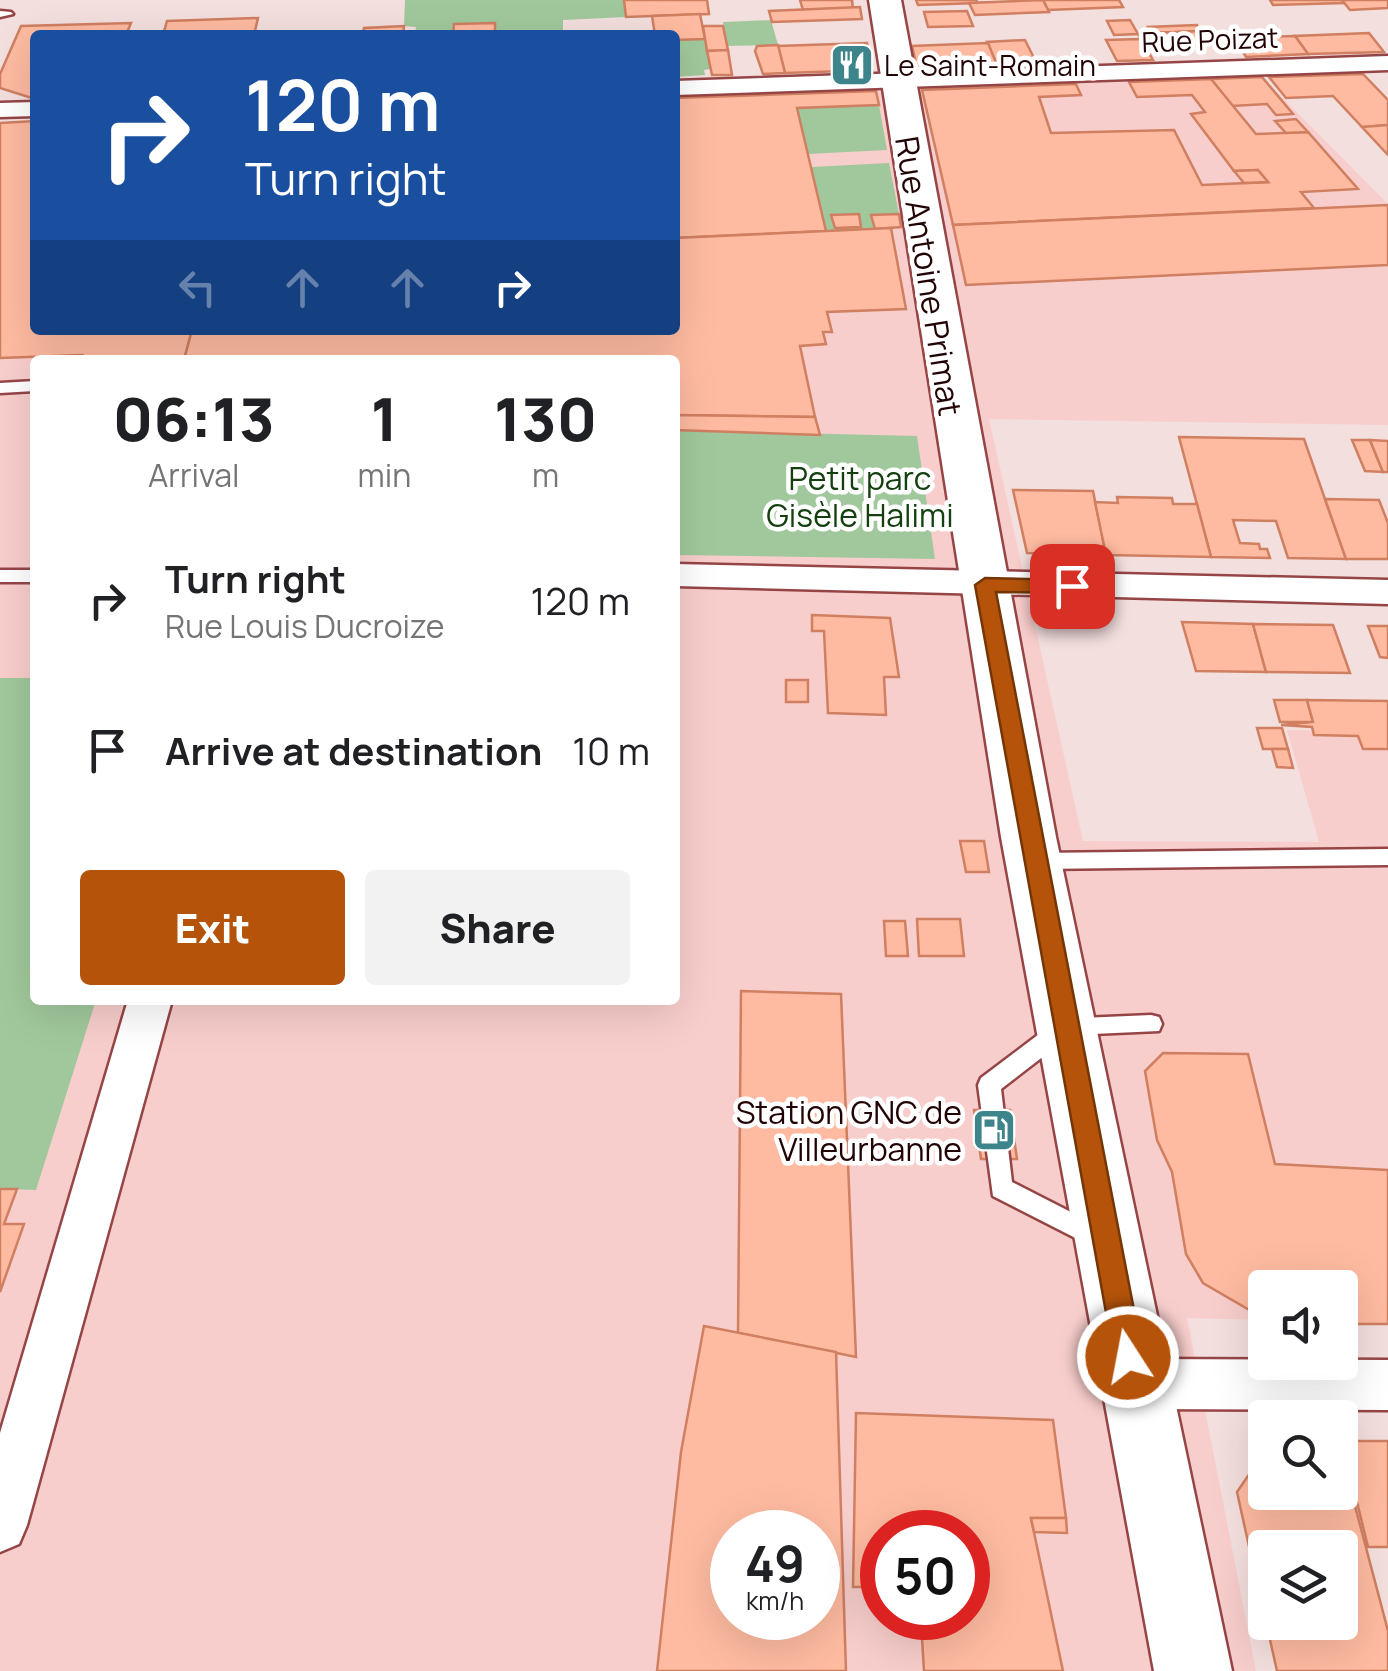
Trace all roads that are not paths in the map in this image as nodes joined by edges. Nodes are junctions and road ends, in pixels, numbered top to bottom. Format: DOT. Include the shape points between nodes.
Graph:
graph roads {
  1 [pos="885,0"];
  2 [pos="1388,63"];
  3 [pos="898,81"];
  4 [pos="680,88"];
  5 [pos="30,109"];
  6 [pos="0,110"];
  7 [pos="30,386"];
  8 [pos="0,388"];
  9 [pos="0,576"];
  10 [pos="30,576"];
  11 [pos="680,576"];
  12 [pos="985,585"];
  13 [pos="1388,592"];
  14 [pos="1388,857"];
  15 [pos="1036,861"];
  16 [pos="149,1005"];
  17 [pos="1151,1024"];
  18 [pos="1067,1026"];
  19 [pos="1108,1243"];
  20 [pos="1134,1384"];
  21 [pos="1388,1385"];
  22 [pos="0,1525"];
  23 [pos="1193,1671"];
  1 -- 3 [label="main road, Rue Antoine Primat"];
  2 -- 3 [label="street, Rue Poizat"];
  3 -- 4 [label="street, Rue Poizat"];
  3 -- 12 [label="main road, Rue Antoine Primat"];
  5 -- 6 [label="street"];
  7 -- 8 [label="lane"];
  9 -- 10 [label="lane"];
  11 -- 12 [label="street"];
  12 -- 13 [label="street"];
  12 -- 15 [label="main road, Rue Antoine Primat"];
  14 -- 15 [label="lane"];
  15 -- 18 [label="main road, Rue Antoine Primat"];
  16 -- 22 [label="street"];
  17 -- 18 [label="lane"];
  18 -- 19 [label="main road, Rue Antoine Primat"];
  18 -- 19 [label="lane" via="989,1086 1000,1188"];
  19 -- 20 [label="main road, Rue Antoine Primat"];
  20 -- 21 [label="street"];
  20 -- 23 [label="main road, Rue Antoine Primat"];
}
